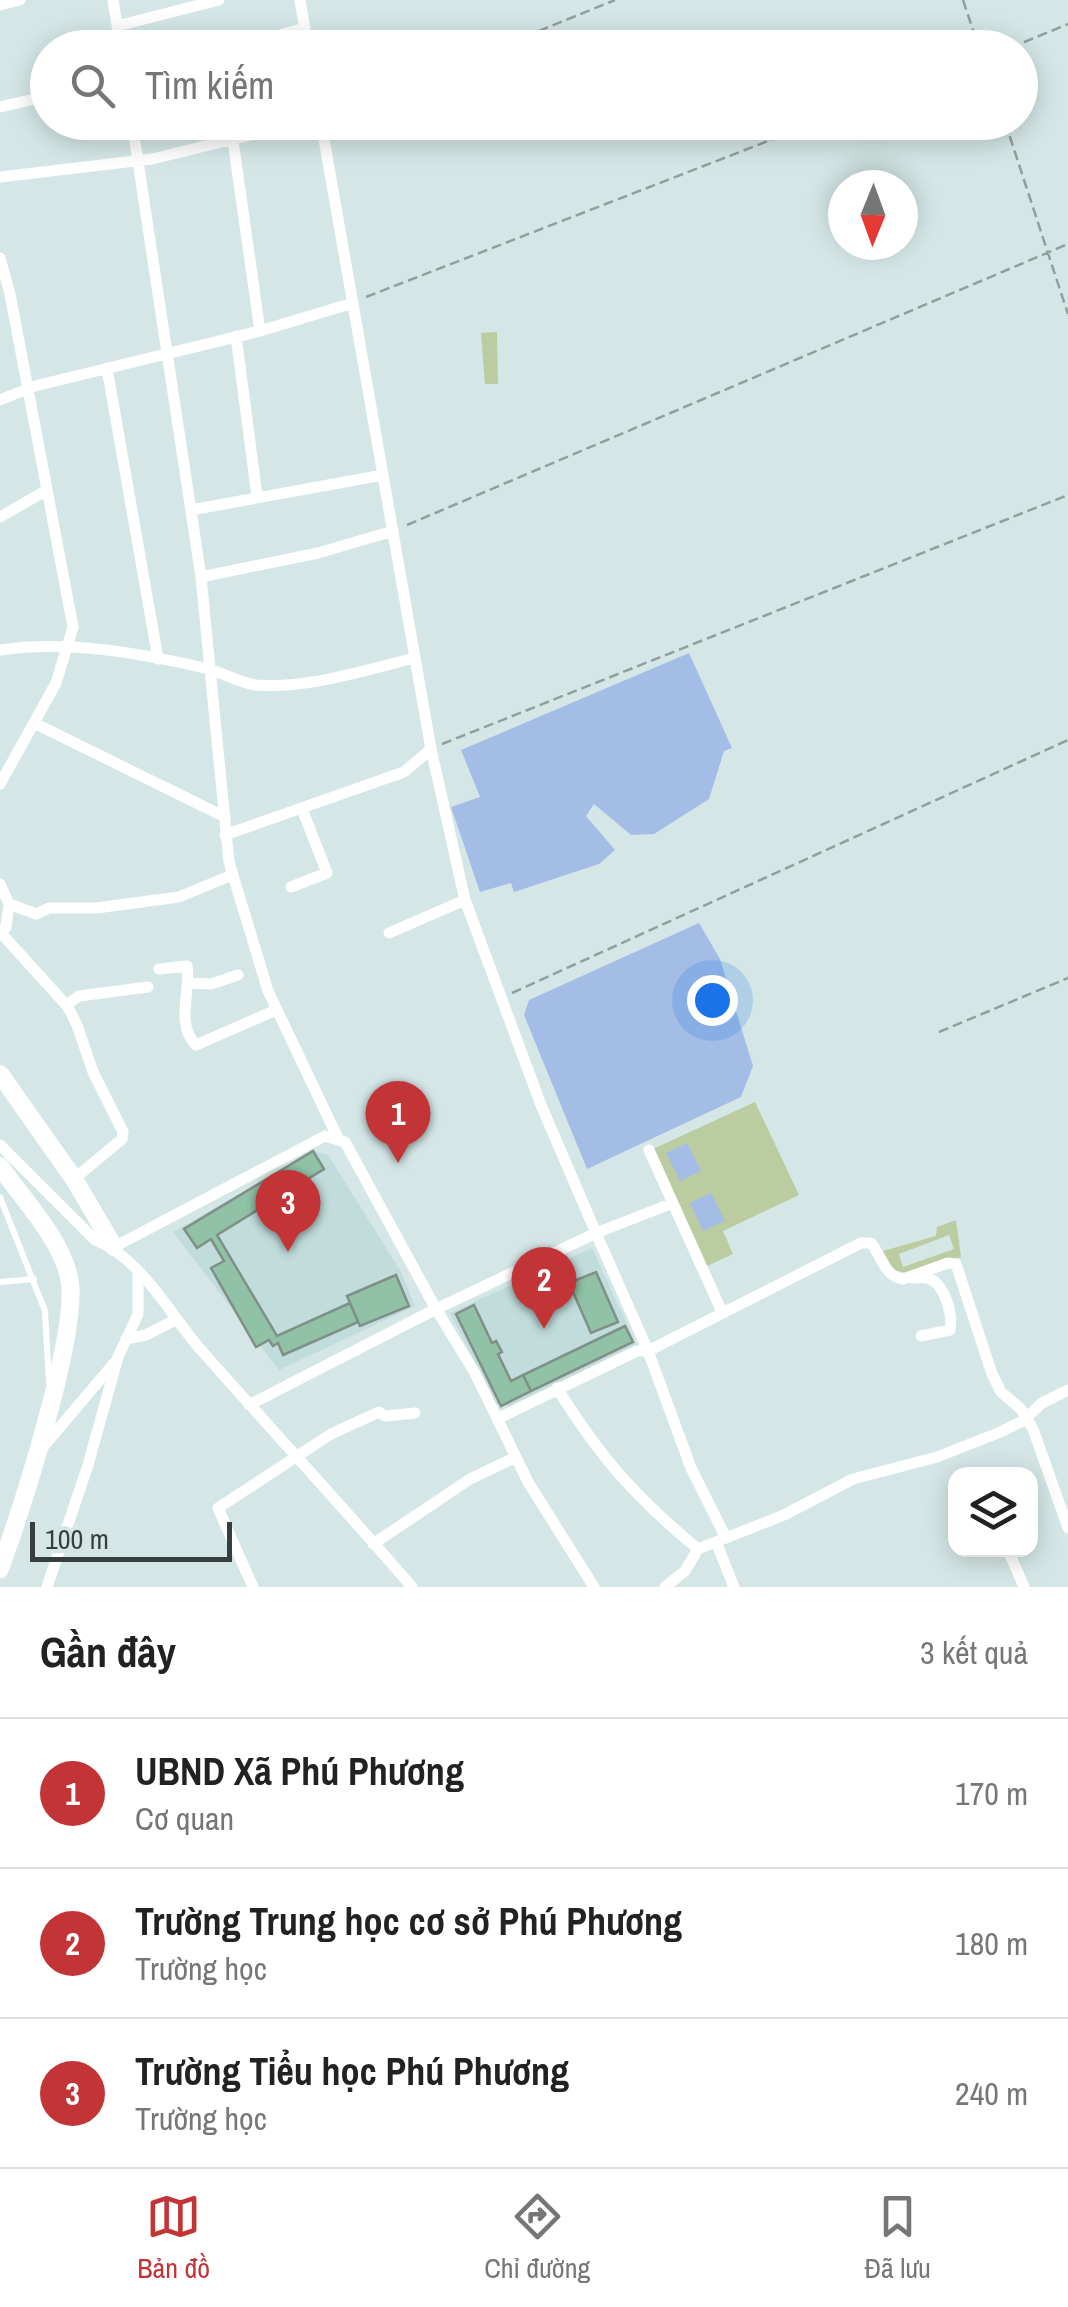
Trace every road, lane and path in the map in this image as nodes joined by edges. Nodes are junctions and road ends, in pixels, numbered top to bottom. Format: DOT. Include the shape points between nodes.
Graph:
graph roads {
  1 [pos="20,0"];
  2 [pos="113,0"];
  3 [pos="220,0"];
  4 [pos="300,0"];
  5 [pos="616,0"];
  6 [pos="963,0"];
  7 [pos="0,5"];
  8 [pos="1068,24"];
  9 [pos="117,26"];
  10 [pos="304,28"];
  11 [pos="118,30"];
  12 [pos="297,30"];
  13 [pos="541,30"];
  14 [pos="973,30"];
  15 [pos="1038,36"];
  16 [pos="30,100"];
  17 [pos="0,108"];
  18 [pos="135,140"];
  19 [pos="233,140"];
  20 [pos="324,140"];
  21 [pos="771,140"];
  22 [pos="1010,140"];
  23 [pos="138,161"];
  24 [pos="0,178"];
  25 [pos="1068,244"];
  26 [pos="1049,252"];
  27 [pos="0,258"];
  28 [pos="352,303"];
  29 [pos="1068,314"];
  30 [pos="260,331"];
  31 [pos="236,336"];
  32 [pos="167,354"];
  33 [pos="107,368"];
  34 [pos="27,389"];
  35 [pos="0,400"];
  36 [pos="383,475"];
  37 [pos="47,490"];
  38 [pos="1068,495"];
  39 [pos="256,496"];
  40 [pos="190,510"];
  41 [pos="0,517"];
  42 [pos="392,531"];
  43 [pos="200,577"];
  44 [pos="69,646"];
  45 [pos="0,650"];
  46 [pos="415,658"];
  47 [pos="158,659"];
  48 [pos="210,669"];
  49 [pos="34,724"];
  50 [pos="1068,740"];
  51 [pos="430,748"];
  52 [pos="0,784"];
  53 [pos="302,809"];
  54 [pos="224,817"];
  55 [pos="225,835"];
  56 [pos="232,875"];
  57 [pos="0,884"];
  58 [pos="291,887"];
  59 [pos="465,900"];
  60 [pos="9,904"];
  61 [pos="0,932"];
  62 [pos="389,933"];
  63 [pos="159,969"];
  64 [pos="238,976"];
  65 [pos="1068,978"];
  66 [pos="188,983"];
  67 [pos="148,987"];
  68 [pos="502,998"];
  69 [pos="66,1005"];
  70 [pos="276,1010"];
  71 [pos="939,1032"];
  72 [pos="0,1074"];
  73 [pos="338,1138"];
  74 [pos="0,1145"];
  75 [pos="649,1150"];
  76 [pos="0,1166"];
  77 [pos="74,1178"];
  78 [pos="0,1197"];
  79 [pos="675,1202"];
  80 [pos="596,1233"];
  81 [pos="114,1248"];
  82 [pos="138,1271"];
  83 [pos="907,1277"];
  84 [pos="34,1280"];
  85 [pos="0,1282"];
  86 [pos="436,1308"];
  87 [pos="722,1312"];
  88 [pos="176,1320"];
  89 [pos="921,1336"];
  90 [pos="126,1340"];
  91 [pos="648,1350"];
  92 [pos="118,1357"];
  93 [pos="557,1388"];
  94 [pos="1068,1390"];
  95 [pos="50,1403"];
  96 [pos="249,1404"];
  97 [pos="415,1413"];
  98 [pos="499,1418"];
  99 [pos="1026,1418"];
  100 [pos="516,1457"];
  101 [pos="34,1458"];
  102 [pos="297,1458"];
  103 [pos="1068,1528"];
  104 [pos="721,1540"];
  105 [pos="373,1544"];
  106 [pos="698,1549"];
  107 [pos="1011,1557"];
  108 [pos="0,1569"];
  109 [pos="47,1587"];
  110 [pos="253,1587"];
  111 [pos="412,1587"];
  112 [pos="594,1587"];
  113 [pos="665,1587"];
  114 [pos="734,1587"];
  115 [pos="1024,1587"];
  1 -- 7 [label="street"];
  2 -- 9 [label="street"];
  3 -- 9 [label="street"];
  4 -- 10 [label="street"];
  5 -- 13 [label="path"];
  6 -- 14 [label="path"];
  8 -- 15 [label="path"];
  9 -- 11 [label="street"];
  10 -- 12 [label="street"];
  16 -- 17 [label="street"];
  18 -- 23 [label="street"];
  19 -- 23 [label="street"];
  19 -- 30 [label="street"];
  20 -- 28 [label="street"];
  21 -- 28 [label="path"];
  22 -- 26 [label="path"];
  23 -- 24 [label="street"];
  23 -- 32 [label="street"];
  25 -- 26 [label="path"];
  26 -- 29 [label="path"];
  26 -- 42 [label="path"];
  27 -- 34 [label="street"];
  28 -- 30 [label="street"];
  28 -- 36 [label="street"];
  30 -- 31 [label="street"];
  31 -- 32 [label="street"];
  31 -- 39 [label="street"];
  32 -- 33 [label="street"];
  32 -- 40 [label="street"];
  33 -- 34 [label="street"];
  33 -- 47 [label="street"];
  34 -- 35 [label="street"];
  34 -- 37 [label="street"];
  36 -- 39 [label="street"];
  36 -- 42 [label="street"];
  37 -- 41 [label="street"];
  37 -- 44 [label="street" via="73,617"];
  38 -- 51 [label="path"];
  39 -- 40 [label="street"];
  40 -- 43 [label="street"];
  42 -- 43 [label="street"];
  42 -- 46 [label="street"];
  43 -- 48 [label="street"];
  44 -- 45 [label="street"];
  44 -- 47 [label="street"];
  44 -- 49 [label="street"];
  46 -- 48 [label="street" via="267,685"];
  46 -- 51 [label="street"];
  47 -- 48 [label="street"];
  48 -- 54 [label="street"];
  49 -- 52 [label="street"];
  49 -- 54 [label="street"];
  50 -- 68 [label="path"];
  51 -- 53 [label="street" via="404,772"];
  51 -- 59 [label="street"];
  53 -- 55 [label="street"];
  53 -- 58 [label="street" via="327,873"];
  54 -- 55 [label="street"];
  55 -- 56 [label="street"];
  56 -- 60 [label="street" via="179,898 142,903 36,914"];
  56 -- 70 [label="street"];
  57 -- 60 [label="street"];
  59 -- 62 [label="street"];
  59 -- 68 [label="street"];
  60 -- 61 [label="street"];
  61 -- 69 [label="street"];
  63 -- 66 [label="street" via="186,965"];
  64 -- 66 [label="street"];
  65 -- 71 [label="path"];
  66 -- 70 [label="street" via="186,1033 196,1045"];
  67 -- 69 [label="street" via="79,996"];
  68 -- 80 [label="street"];
  69 -- 77 [label="street" via="123,1132"];
  70 -- 73 [label="street"];
  72 -- 77 [label="main road"];
  73 -- 81 [label="street" via="326,1136"];
  73 -- 86 [label="street"];
  74 -- 81 [label="street" via="95,1240"];
  75 -- 79 [label="street"];
  76 -- 95 [label="main road" via="68,1273 70,1305"];
  77 -- 81 [label="main road"];
  78 -- 84 [label="lane"];
  79 -- 80 [label="street"];
  79 -- 87 [label="street"];
  80 -- 86 [label="street"];
  80 -- 91 [label="street"];
  81 -- 82 [label="street"];
  82 -- 88 [label="street"];
  82 -- 90 [label="street" via="138,1314"];
  83 -- 87 [label="street" via="892,1276 866,1242"];
  83 -- 89 [label="street" via="932,1279 950,1313 950,1330"];
  83 -- 99 [label="street" via="956,1264 992,1374"];
  84 -- 85 [label="lane"];
  84 -- 95 [label="lane" via="45,1311"];
  86 -- 96 [label="street"];
  86 -- 98 [label="street"];
  87 -- 91 [label="street"];
  88 -- 90 [label="street"];
  88 -- 96 [label="street"];
  90 -- 92 [label="street"];
  91 -- 93 [label="street"];
  91 -- 104 [label="street"];
  92 -- 101 [label="street"];
  92 -- 109 [label="street"];
  93 -- 98 [label="street"];
  93 -- 106 [label="street" via="602,1458"];
  94 -- 99 [label="street"];
  95 -- 101 [label="main road"];
  96 -- 102 [label="street"];
  97 -- 102 [label="street" via="379,1412"];
  98 -- 100 [label="street"];
  99 -- 103 [label="street"];
  99 -- 104 [label="street" via="937,1457 854,1479"];
  100 -- 105 [label="street" via="470,1479"];
  100 -- 112 [label="street"];
  101 -- 108 [label="main road"];
  102 -- 105 [label="street"];
  102 -- 110 [label="street" via="218,1508"];
  104 -- 106 [label="street"];
  104 -- 114 [label="street"];
  105 -- 111 [label="street"];
  106 -- 113 [label="street" via="685,1572"];
  107 -- 115 [label="street"];
}
